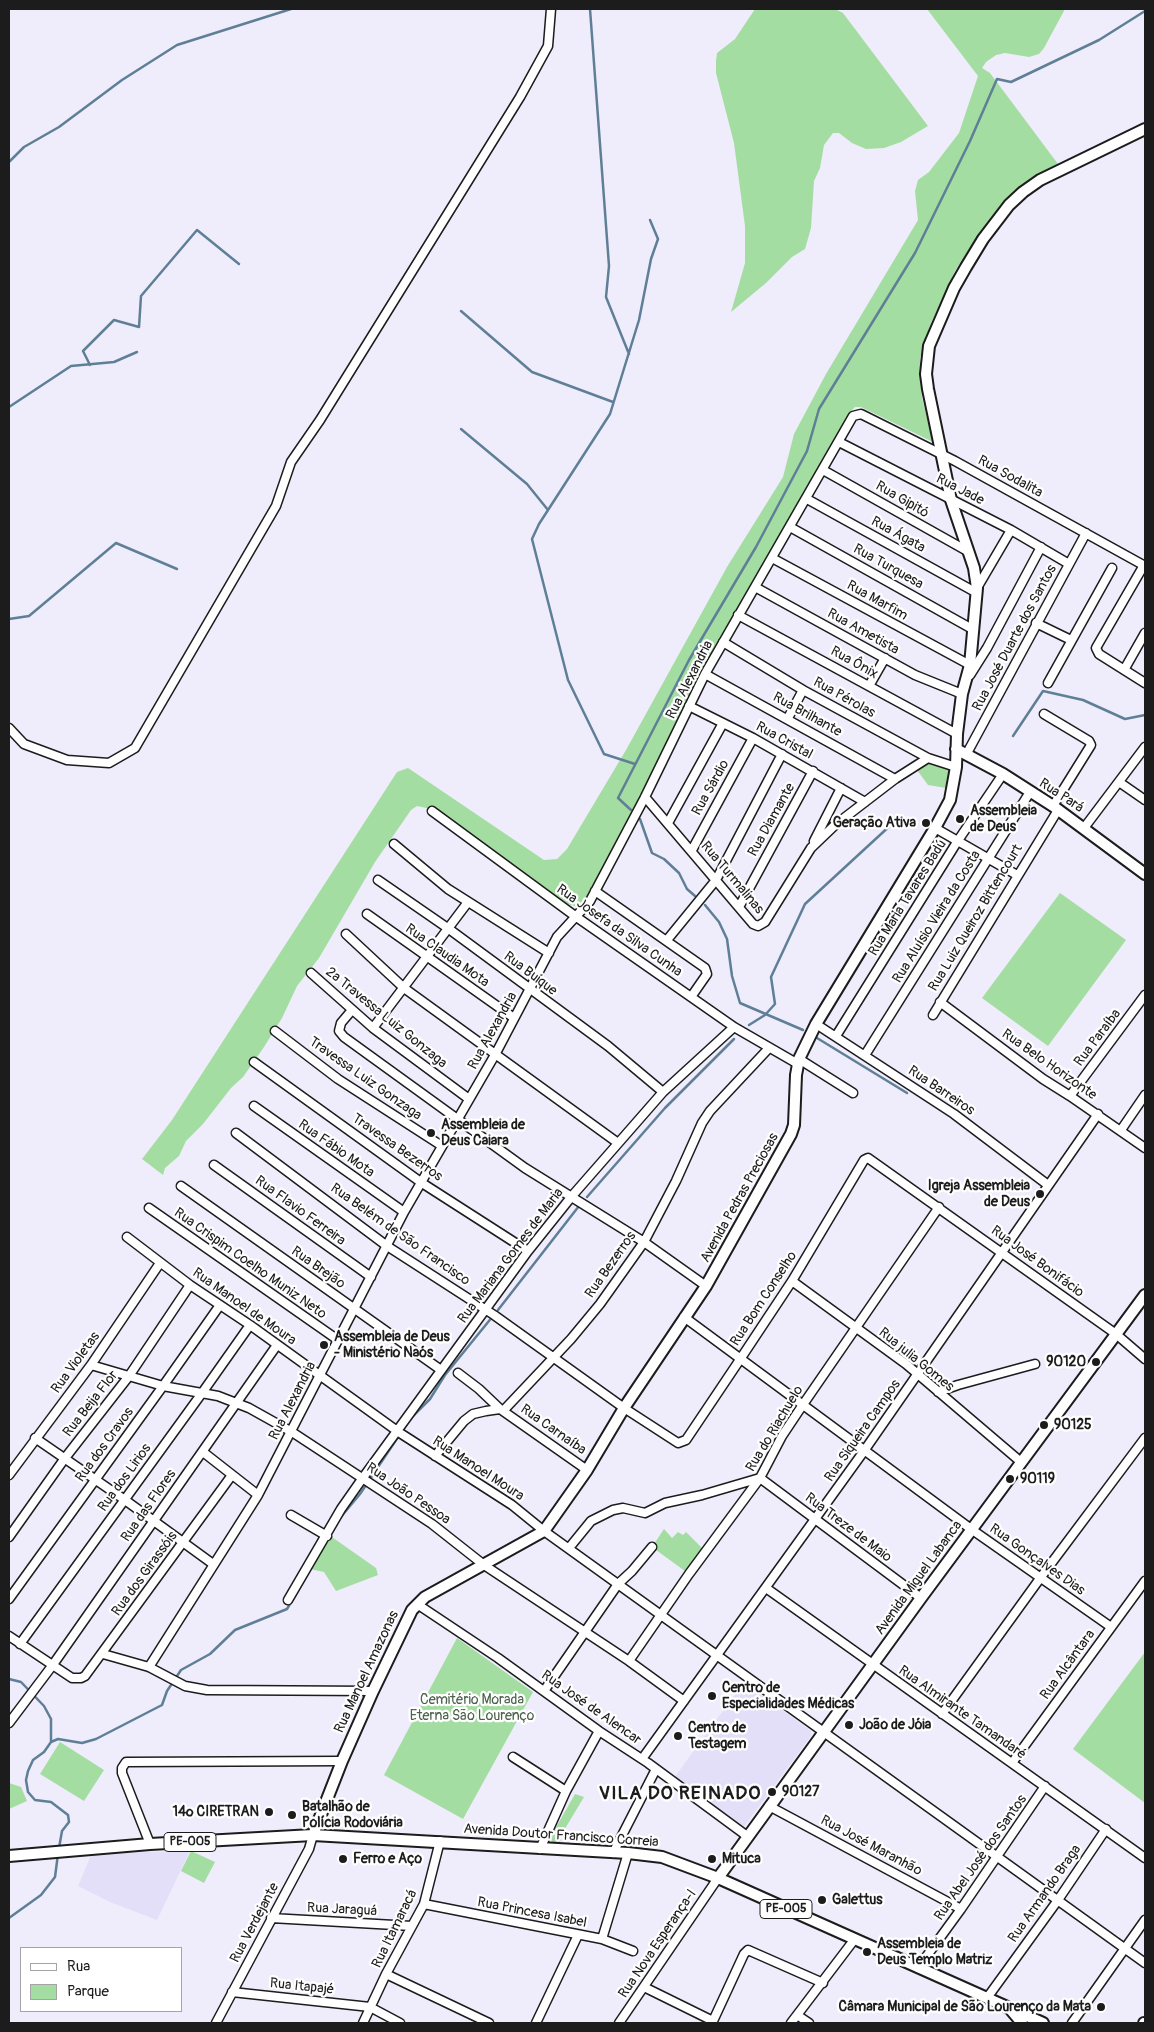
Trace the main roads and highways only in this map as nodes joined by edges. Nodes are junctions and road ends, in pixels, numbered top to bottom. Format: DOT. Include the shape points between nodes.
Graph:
graph roads {
  1 [pos="1145,129"];
  2 [pos="956,750"];
  3 [pos="1145,874"];
  4 [pos="1145,1295"];
  5 [pos="544,1531"];
  6 [pos="313,1835"];
  7 [pos="9,1856"];
  8 [pos="718,1878"];
  9 [pos="1008,2007"];
  10 [pos="1022,2023"];
  11 [pos="1043,2023"];
  1 -- 2 [label="main road, Avenida Pedras Preciosas" via="1040,180 1010,205 966,267 929,346 928,389 951,500 969,552 977,590 970,665 962,694"];
  2 -- 3 [label="main road, Rua Pará" via="1003,774 1056,808"];
  2 -- 5 [label="main road, Avenida Pedras Preciosas" via="950,800 816,1024 798,1062 791,1134 706,1286"];
  4 -- 8 [label="main road, Avenida Miguel Labanca"];
  5 -- 6 [label="main road, Rua Manoel Amazonas" via="425,1597 412,1610 372,1691"];
  6 -- 7 [label="main road, PE-005"];
  6 -- 8 [label="main road, Avenida Doutor Francisco Correia / PE-005" via="628,1853 671,1859"];
  8 -- 9 [label="main road, Avenida Doutor Francisco Correia / PE-005"];
  9 -- 10 [label="main road, Avenida Doutor Francisco Correia / PE-005"];
  9 -- 11 [label="main road, Avenida Doutor Francisco Correia / PE-005"];
}
